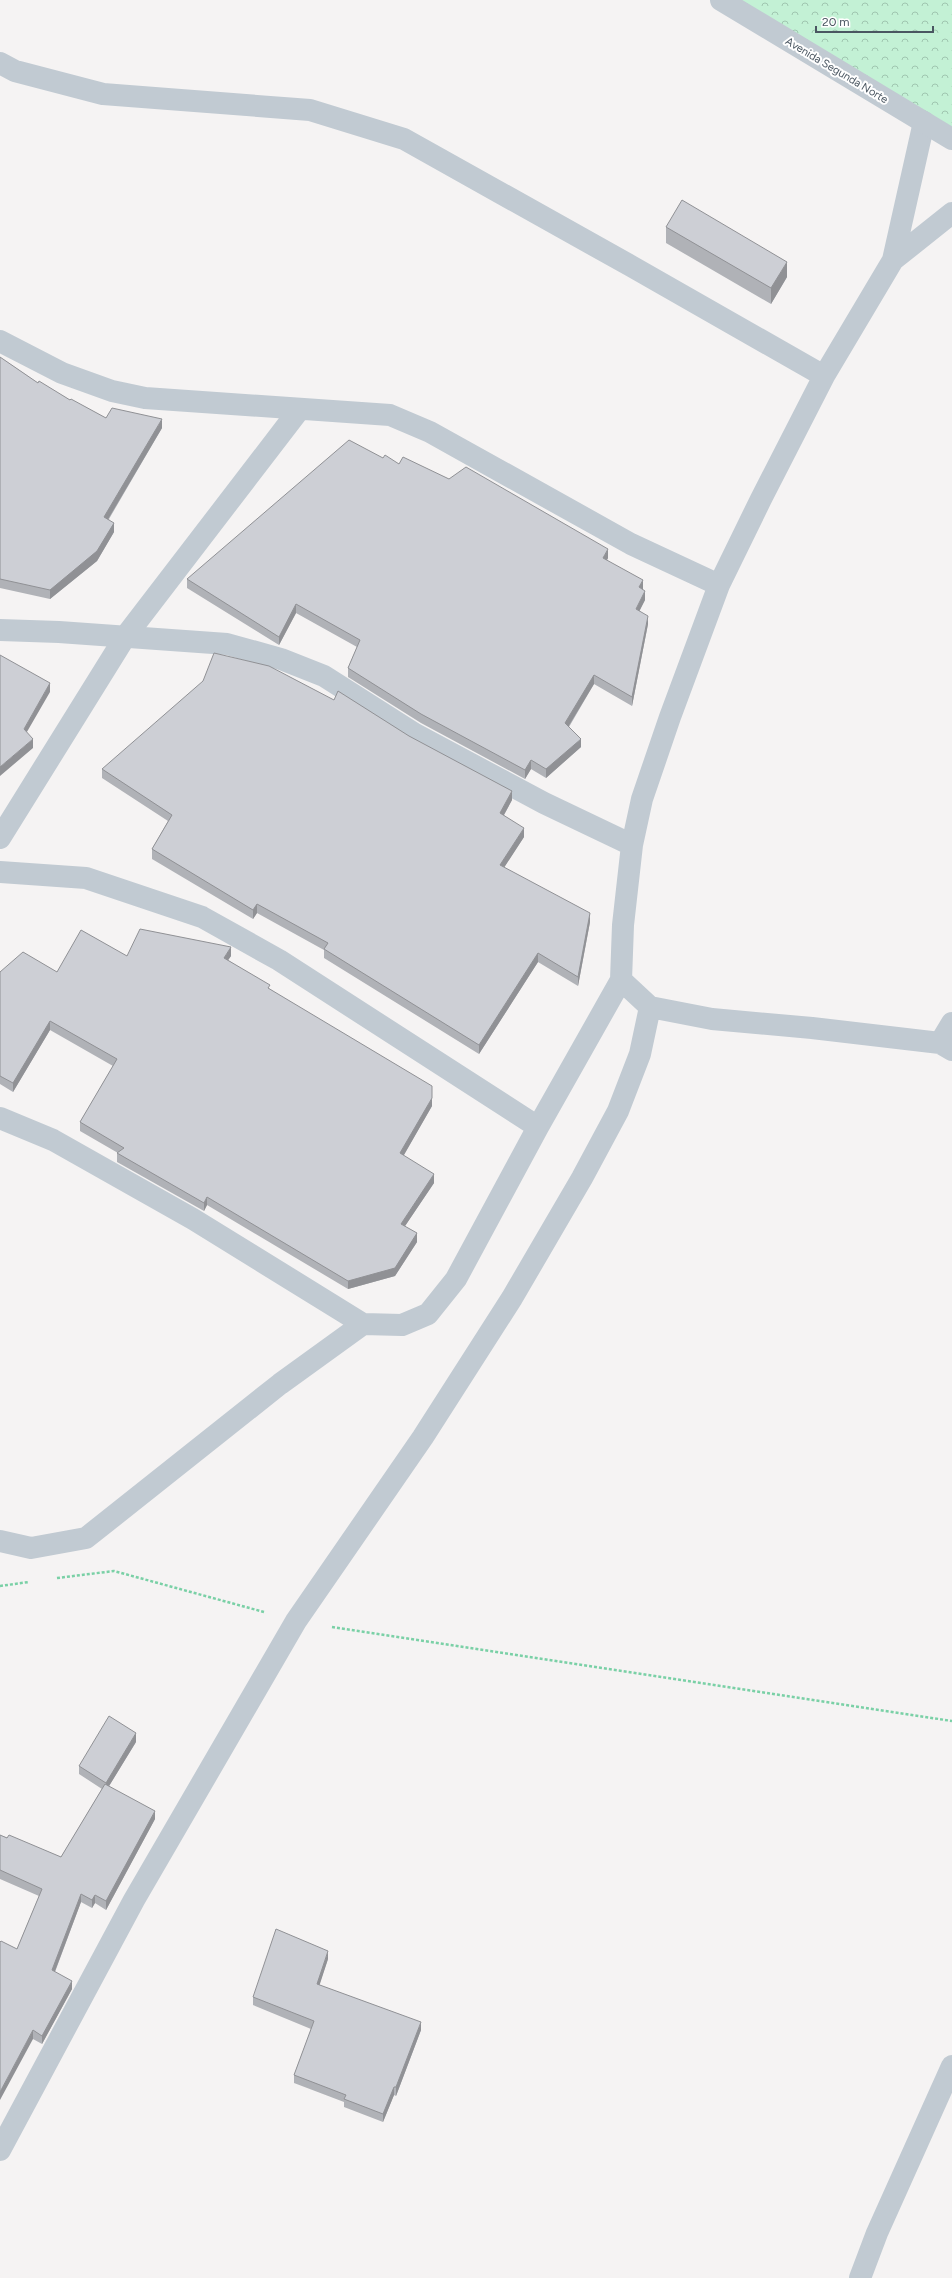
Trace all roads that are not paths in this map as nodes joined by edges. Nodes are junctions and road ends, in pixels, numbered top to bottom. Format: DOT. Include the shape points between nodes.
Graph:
graph roads {
  1 [pos="721,0"];
  2 [pos="0,63"];
  3 [pos="924,122"];
  4 [pos="952,139"];
  5 [pos="952,213"];
  6 [pos="893,260"];
  7 [pos="0,341"];
  8 [pos="824,376"];
  9 [pos="300,410"];
  10 [pos="719,585"];
  11 [pos="0,630"];
  12 [pos="125,637"];
  13 [pos="0,838"];
  14 [pos="632,845"];
  15 [pos="0,872"];
  16 [pos="621,980"];
  17 [pos="650,1007"];
  18 [pos="952,1023"];
  19 [pos="946,1046"];
  20 [pos="0,1118"];
  21 [pos="538,1127"];
  22 [pos="363,1324"];
  23 [pos="0,1541"];
  24 [pos="952,2066"];
  25 [pos="0,2150"];
  26 [pos="860,2278"];
  1 -- 3 [label="street, Avenida Segunda Norte"];
  2 -- 8 [label="street" via="15,71 103,94 310,110 404,139"];
  3 -- 4 [label="street, Avenida Segunda Norte"];
  3 -- 6 [label="street"];
  5 -- 6 [label="street"];
  6 -- 8 [label="street"];
  7 -- 9 [label="street" via="62,373 145,398"];
  8 -- 10 [label="street"];
  9 -- 10 [label="street" via="390,416 430,432 631,544"];
  9 -- 12 [label="street"];
  10 -- 14 [label="street" via="642,799"];
  11 -- 12 [label="street"];
  12 -- 13 [label="street"];
  12 -- 14 [label="street" via="227,644 281,659 324,676 415,734 544,803"];
  14 -- 16 [label="street" via="623,925"];
  15 -- 21 [label="street" via="86,878 202,917 280,960"];
  16 -- 17 [label="street"];
  16 -- 21 [label="street"];
  17 -- 19 [label="street" via="712,1019 812,1028"];
  17 -- 25 [label="street" via="640,1054 618,1111 570,1198 512,1298 427,1430 296,1621 134,1900"];
  18 -- 19 [label="street"];
  20 -- 22 [label="street" via="53,1140 193,1218"];
  21 -- 22 [label="street" via="456,1279 428,1314 402,1326"];
  22 -- 23 [label="street" via="280,1384 86,1538 31,1548"];
  24 -- 26 [label="street" via="877,2233"];
}
